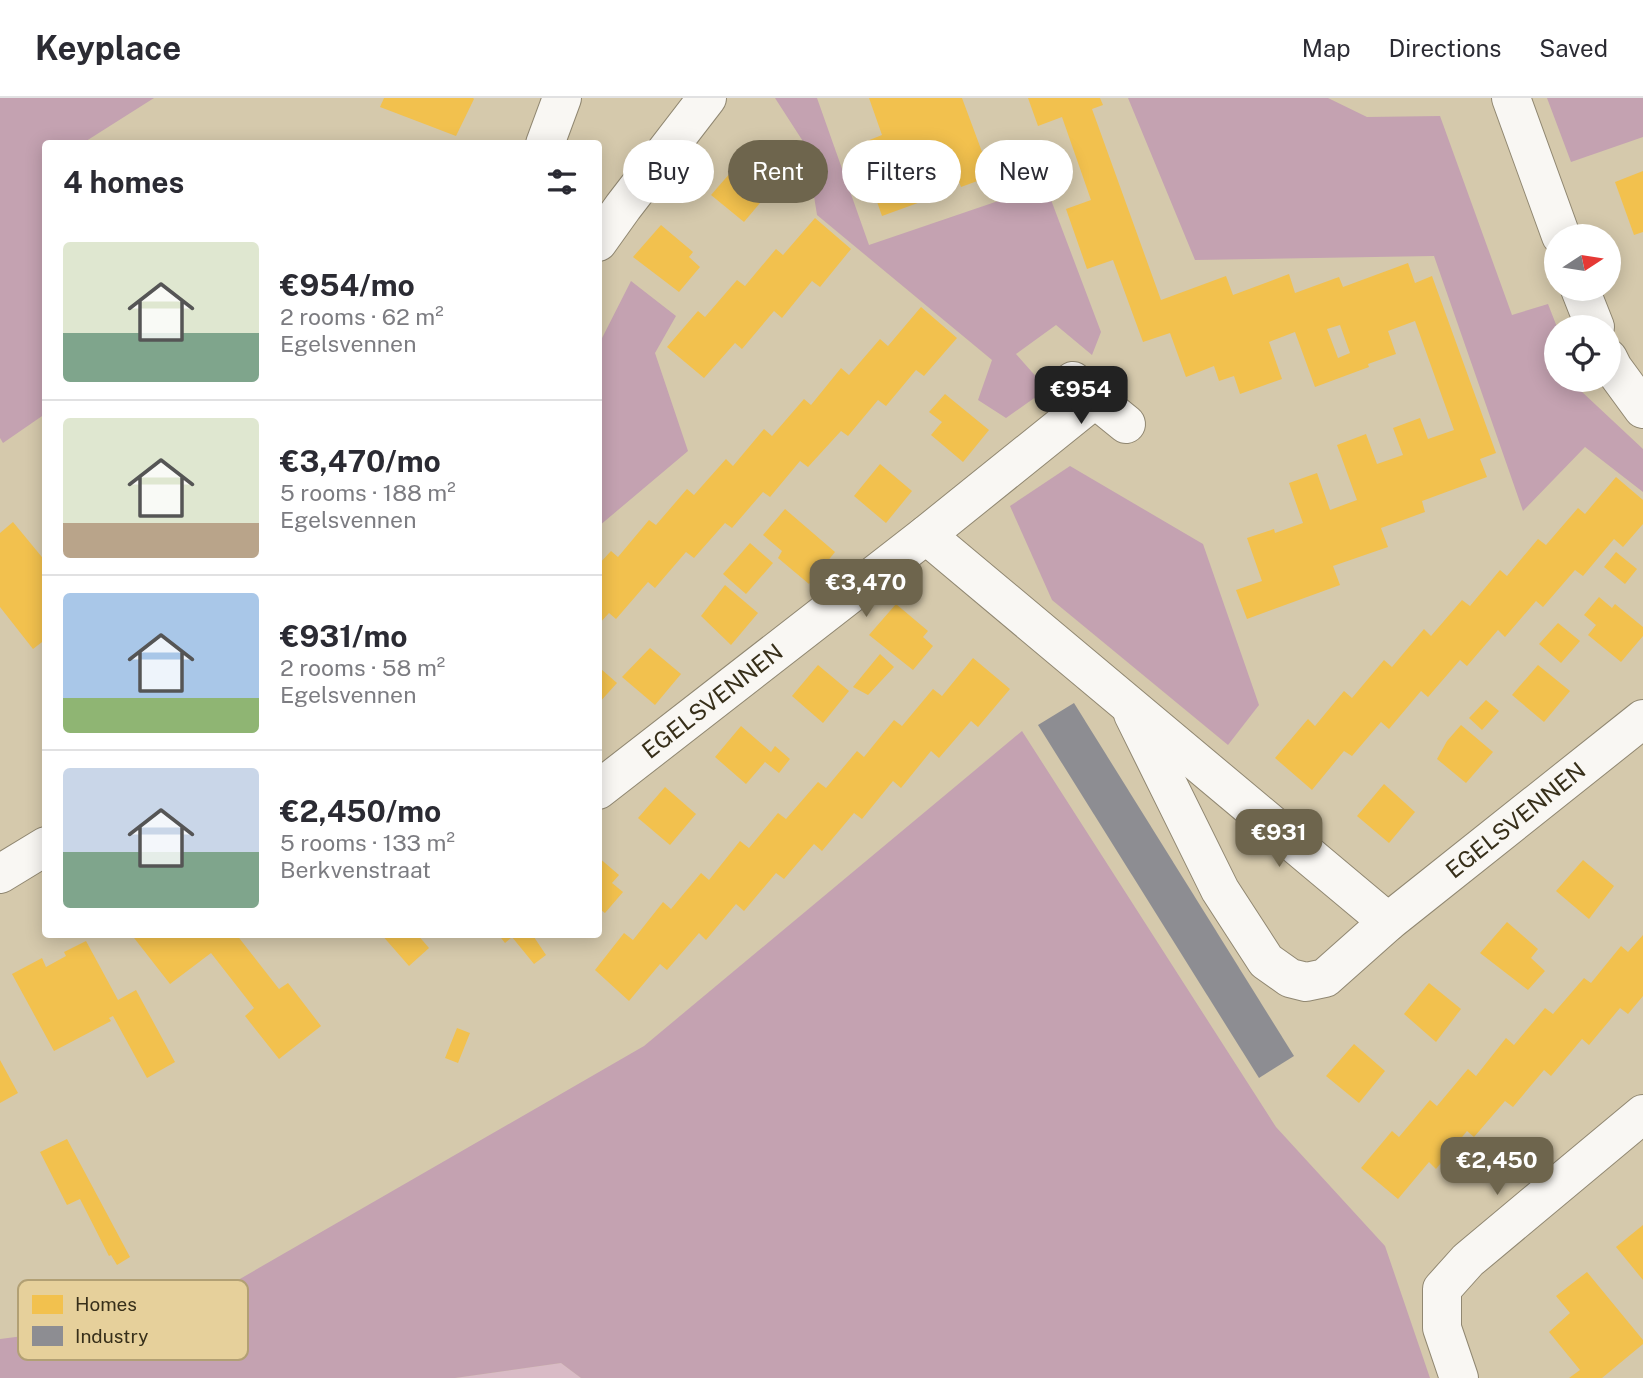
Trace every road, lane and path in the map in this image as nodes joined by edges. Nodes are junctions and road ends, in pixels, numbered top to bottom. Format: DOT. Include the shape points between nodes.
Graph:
graph roads {
  1 [pos="562,98"];
  2 [pos="707,98"];
  3 [pos="1511,98"];
  4 [pos="546,140"];
  5 [pos="1557,224"];
  6 [pos="602,236"];
  7 [pos="1621,379"];
  8 [pos="1643,409"];
  9 [pos="1126,425"];
  10 [pos="926,535"];
  11 [pos="1126,700"];
  12 [pos="1643,719"];
  13 [pos="602,787"];
  14 [pos="42,848"];
  15 [pos="0,874"];
  16 [pos="1388,922"];
  17 [pos="1643,1114"];
  18 [pos="1459,1378"];
  1 -- 4 [label="street"];
  2 -- 6 [label="street"];
  3 -- 5 [label="street"];
  7 -- 8 [label="street"];
  9 -- 10 [label="street, EGELSVENNEN" via="1084,390"];
  10 -- 11 [label="street, EGELSVENNEN"];
  10 -- 13 [label="street, EGELSVENNEN"];
  11 -- 16 [label="street, EGELSVENNEN"];
  11 -- 16 [label="street, EGELSVENNEN" via="1220,890 1266,961 1290,978 1306,982 1325,978"];
  12 -- 16 [label="street, EGELSVENNEN"];
  14 -- 15 [label="street"];
  17 -- 18 [label="street" via="1468,1260 1442,1289 1442,1328"];
}
